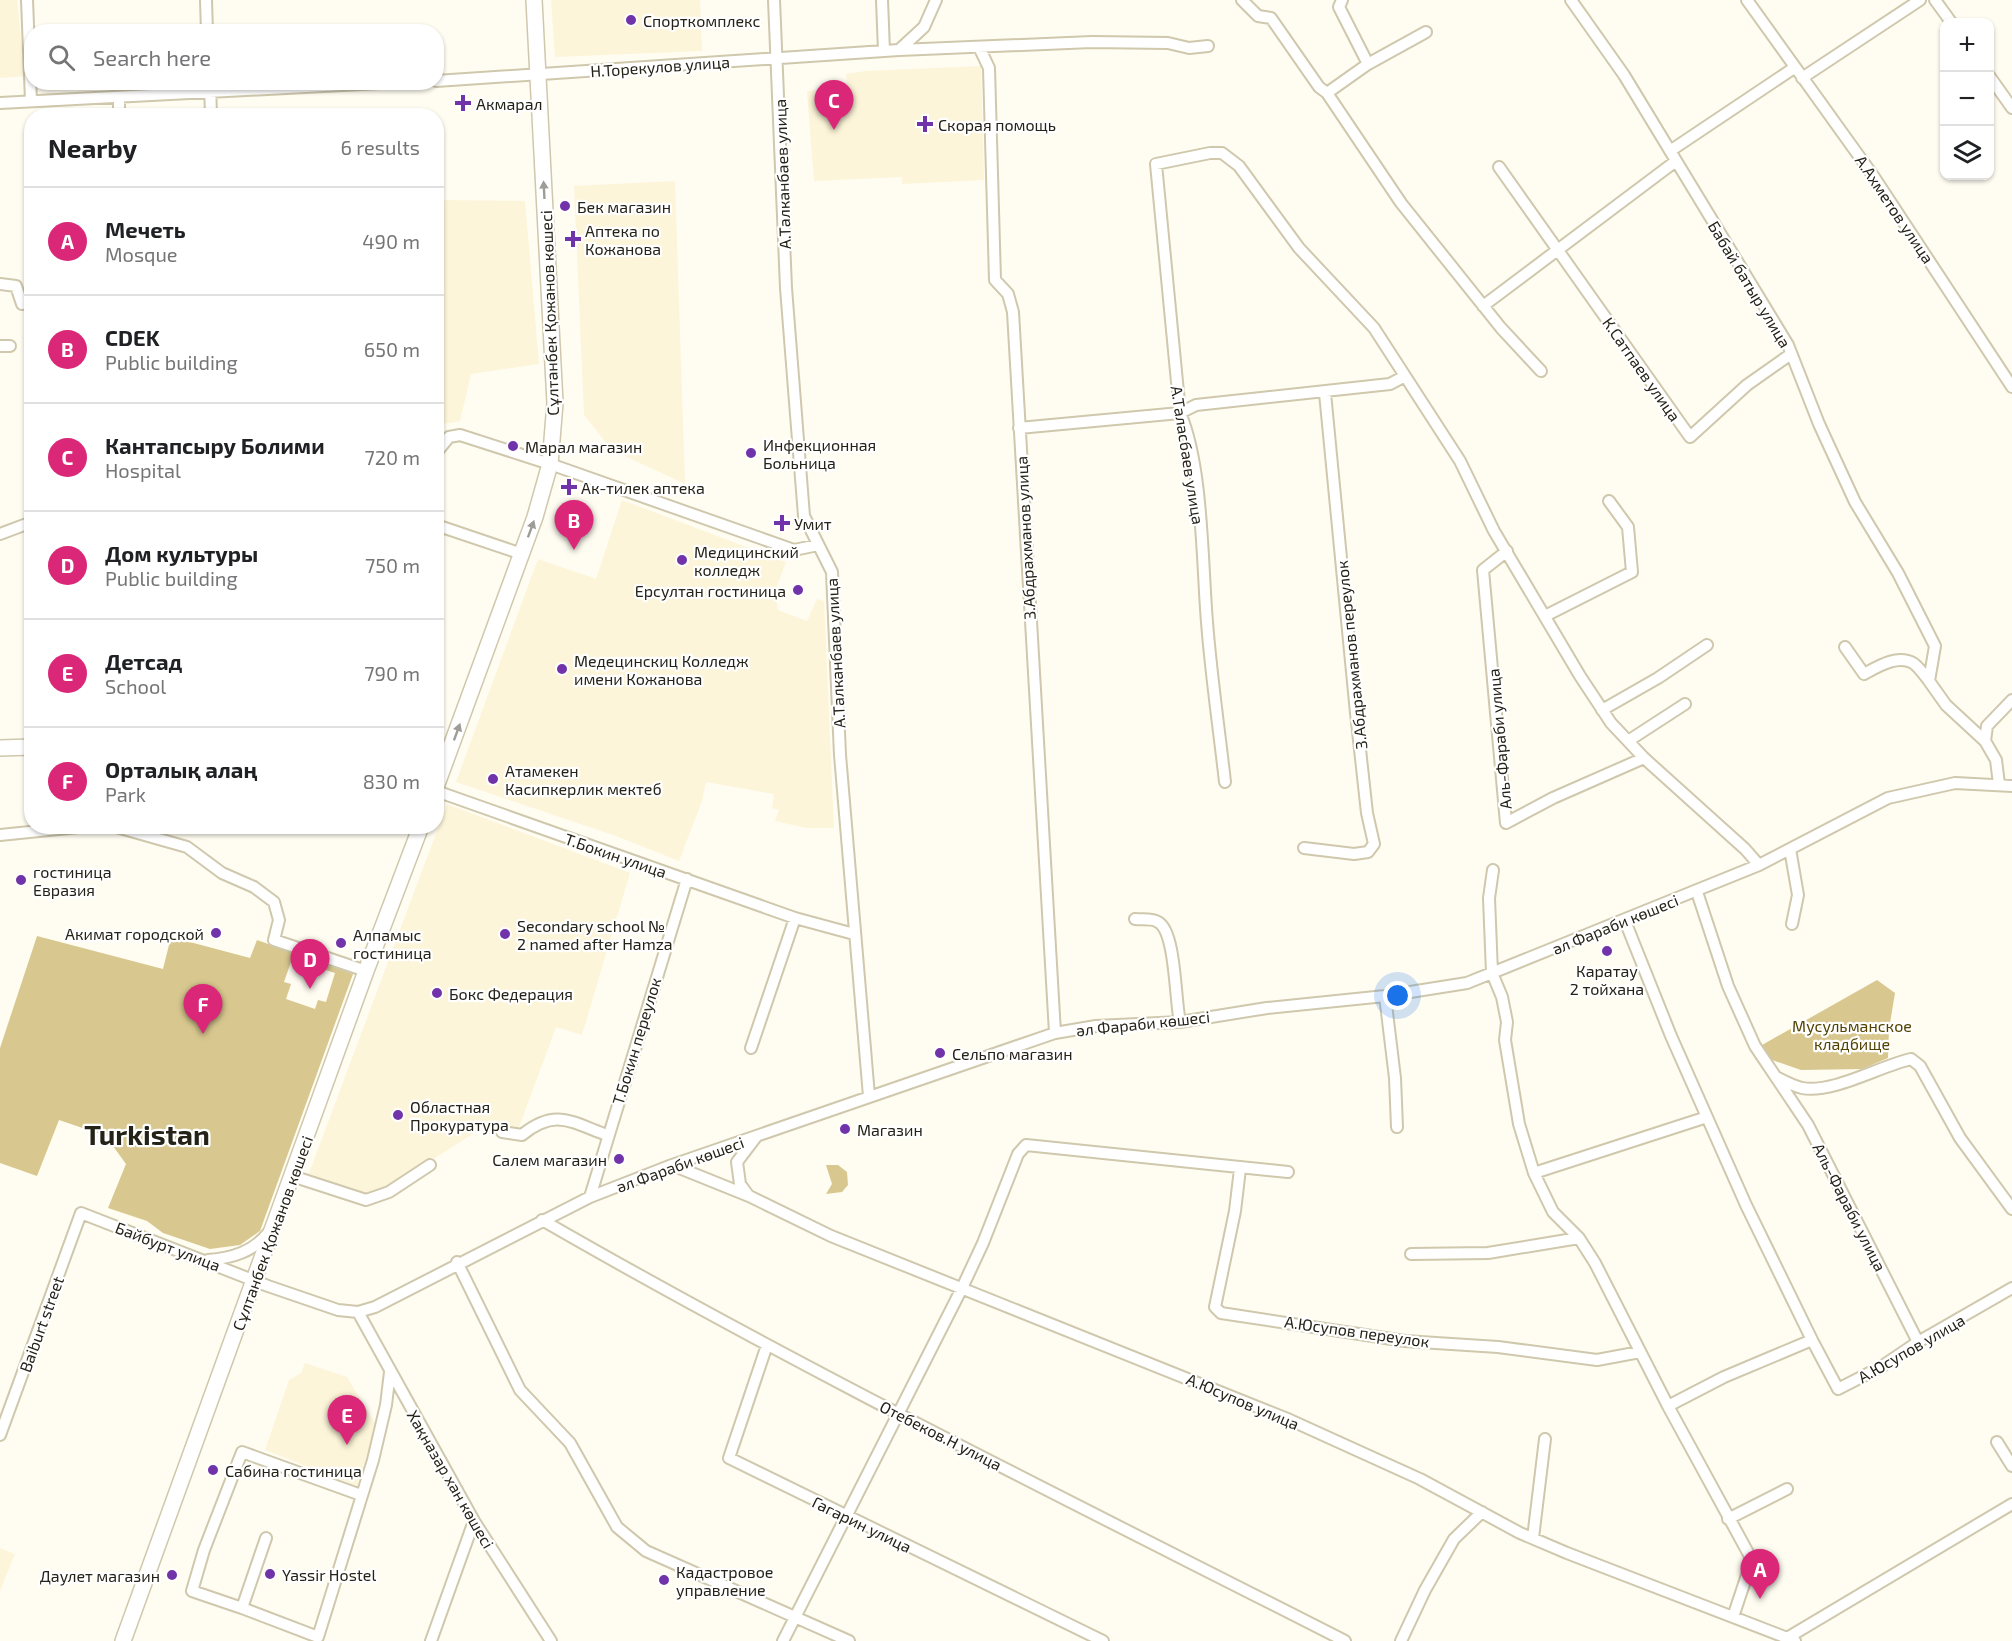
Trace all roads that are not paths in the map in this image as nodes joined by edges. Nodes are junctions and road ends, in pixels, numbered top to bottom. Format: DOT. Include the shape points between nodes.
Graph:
graph roads {
  1 [pos="27,0"];
  2 [pos="206,0"];
  3 [pos="534,0"];
  4 [pos="774,0"];
  5 [pos="882,0"];
  6 [pos="936,0"];
  7 [pos="1342,0"];
  8 [pos="1571,0"];
  9 [pos="1747,0"];
  10 [pos="1920,0"];
  11 [pos="1935,0"];
  12 [pos="1243,1"];
  13 [pos="1948,18"];
  14 [pos="28,24"];
  15 [pos="207,24"];
  16 [pos="1426,32"];
  17 [pos="1208,46"];
  18 [pos="980,49"];
  19 [pos="899,50"];
  20 [pos="884,51"];
  21 [pos="778,58"];
  22 [pos="1368,64"];
  23 [pos="1794,68"];
  24 [pos="539,75"];
  25 [pos="1802,78"];
  26 [pos="444,81"];
  27 [pos="1994,84"];
  28 [pos="31,90"];
  29 [pos="182,90"];
  30 [pos="210,90"];
  31 [pos="1327,93"];
  32 [pos="118,97"];
  33 [pos="31,101"];
  34 [pos="0,103"];
  35 [pos="119,108"];
  36 [pos="211,108"];
  37 [pos="2012,108"];
  38 [pos="1670,151"];
  39 [pos="1677,161"];
  40 [pos="1498,167"];
  41 [pos="1559,252"];
  42 [pos="0,284"];
  43 [pos="22,304"];
  44 [pos="1484,306"];
  45 [pos="1791,354"];
  46 [pos="1541,371"];
  47 [pos="1406,376"];
  48 [pos="2012,387"];
  49 [pos="1325,393"];
  50 [pos="1180,413"];
  51 [pos="1019,429"];
  52 [pos="444,443"];
  53 [pos="550,464"];
  54 [pos="1609,501"];
  55 [pos="24,525"];
  56 [pos="444,528"];
  57 [pos="0,534"];
  58 [pos="818,545"];
  59 [pos="1507,551"];
  60 [pos="522,554"];
  61 [pos="1545,616"];
  62 [pos="1707,645"];
  63 [pos="1845,647"];
  64 [pos="1929,681"];
  65 [pos="2012,700"];
  66 [pos="1685,704"];
  67 [pos="1602,710"];
  68 [pos="1628,741"];
  69 [pos="1985,741"];
  70 [pos="24,747"];
  71 [pos="0,748"];
  72 [pos="1644,758"];
  73 [pos="444,767"];
  74 [pos="1225,782"];
  75 [pos="1999,784"];
  76 [pos="2012,786"];
  77 [pos="444,792"];
  78 [pos="24,833"];
  79 [pos="141,834"];
  80 [pos="418,834"];
  81 [pos="0,835"];
  82 [pos="1304,848"];
  83 [pos="1790,849"];
  84 [pos="1759,865"];
  85 [pos="1493,870"];
  86 [pos="687,879"];
  87 [pos="1697,892"];
  88 [pos="795,918"];
  89 [pos="1135,920"];
  90 [pos="1624,921"];
  91 [pos="1792,924"];
  92 [pos="854,934"];
  93 [pos="366,971"];
  94 [pos="1491,973"];
  95 [pos="1385,996"];
  96 [pos="1180,1022"];
  97 [pos="1055,1033"];
  98 [pos="751,1048"];
  99 [pos="1775,1077"];
  100 [pos="869,1096"];
  101 [pos="1707,1117"];
  102 [pos="1397,1127"];
  103 [pos="502,1132"];
  104 [pos="607,1135"];
  105 [pos="757,1135"];
  106 [pos="430,1165"];
  107 [pos="672,1165"];
  108 [pos="1240,1168"];
  109 [pos="1287,1172"];
  110 [pos="1534,1173"];
  111 [pos="292,1176"];
  112 [pos="749,1196"];
  113 [pos="590,1197"];
  114 [pos="2012,1209"];
  115 [pos="81,1213"];
  116 [pos="543,1220"];
  117 [pos="276,1224"];
  118 [pos="1579,1238"];
  119 [pos="1411,1254"];
  120 [pos="206,1260"];
  121 [pos="457,1262"];
  122 [pos="255,1280"];
  123 [pos="962,1288"];
  124 [pos="2012,1288"];
  125 [pos="358,1312"];
  126 [pos="1812,1340"];
  127 [pos="1918,1342"];
  128 [pos="767,1345"];
  129 [pos="1640,1352"];
  130 [pos="390,1372"];
  131 [pos="1668,1406"];
  132 [pos="898,1413"];
  133 [pos="0,1435"];
  134 [pos="1545,1439"];
  135 [pos="1997,1442"];
  136 [pos="2012,1466"];
  137 [pos="1787,1489"];
  138 [pos="361,1495"];
  139 [pos="2012,1504"];
  140 [pos="1482,1512"];
  141 [pos="848,1517"];
  142 [pos="1728,1519"];
  143 [pos="474,1521"];
  144 [pos="266,1538"];
  145 [pos="1533,1538"];
  146 [pos="242,1608"];
  147 [pos="795,1616"];
  148 [pos="1733,1617"];
  149 [pos="1792,1640"];
  150 [pos="123,1641"];
  151 [pos="431,1641"];
  152 [pos="551,1641"];
  153 [pos="783,1641"];
  154 [pos="849,1641"];
  155 [pos="1103,1641"];
  156 [pos="1345,1641"];
  157 [pos="1401,1641"];
  1 -- 14 [label="street"];
  2 -- 15 [label="street"];
  3 -- 24 [label="main road, Сұлтанбек Қожанов көшесі"];
  4 -- 21 [label="street, А.Талканбаев улица"];
  5 -- 20 [label="street"];
  6 -- 19 [label="street" via="924,27"];
  7 -- 22 [label="street" via="1339,7"];
  8 -- 38 [label="street, Бабай батыр улица" via="1624,75"];
  9 -- 23 [label="street, А.Ахметов улица"];
  10 -- 25 [label="street"];
  11 -- 13 [label="street"];
  12 -- 31 [label="street" via="1258,16 1271,18"];
  16 -- 22 [label="street"];
  17 -- 18 [label="street, Н.Торекулов улица" via="1092,42"];
  18 -- 19 [label="street, Н.Торекулов улица"];
  18 -- 51 [label="street, З.Абдрахманов улица" via="988,68 995,280 1008,294 1012,312"];
  19 -- 20 [label="street, Н.Торекулов улица"];
  20 -- 21 [label="street, Н.Торекулов улица"];
  21 -- 24 [label="street, Н.Торекулов улица"];
  21 -- 58 [label="street, А.Талканбаев улица" via="786,288 804,516"];
  22 -- 31 [label="street"];
  23 -- 25 [label="street, А.Ахметов улица"];
  23 -- 38 [label="street"];
  24 -- 26 [label="street, Н.Торекулов улица"];
  53 -- 24 [label="main road, Сұлтанбек Қожанов көшесі, one-way" via="555,403"];
  25 -- 48 [label="street, А.Ахметов улица" via="1874,177"];
  27 -- 37 [label="street"];
  28 -- 33 [label="street"];
  29 -- 32 [label="street"];
  30 -- 36 [label="street"];
  31 -- 44 [label="street" via="1401,203"];
  32 -- 33 [label="street"];
  32 -- 35 [label="street"];
  33 -- 34 [label="street"];
  38 -- 39 [label="street, Бабай батыр улица"];
  39 -- 41 [label="street"];
  39 -- 45 [label="street, Бабай батыр улица"];
  40 -- 41 [label="street, К.Сатпаев улица"];
  41 -- 44 [label="street"];
  41 -- 45 [label="street, К.Сатпаев улица" via="1690,437 1748,384"];
  42 -- 43 [label="street" via="16,286"];
  44 -- 46 [label="street"];
  45 -- 64 [label="street, Бабай батыр улица" via="1855,502 1898,573 1935,646"];
  47 -- 49 [label="street" via="1390,384"];
  47 -- 50 [label="street, А.Таласбаев улица" via="1374,328 1299,248 1239,166 1216,153 1156,164"];
  47 -- 59 [label="street" via="1460,460"];
  49 -- 50 [label="street" via="1196,405"];
  49 -- 82 [label="street, З.Абдрахманов переулок" via="1357,724 1374,844 1368,852 1354,854"];
  50 -- 51 [label="street"];
  50 -- 74 [label="street, А.Таласбаев улица" via="1187,430 1198,502 1208,637"];
  51 -- 97 [label="street, З.Абдрахманов улица"];
  52 -- 53 [label="street" via="449,437 459,435"];
  53 -- 58 [label="street" via="794,549"];
  60 -- 53 [label="main road, Сұлтанбек Қожанов көшесі, one-way"];
  54 -- 61 [label="street" via="1628,527 1632,572"];
  55 -- 57 [label="street"];
  56 -- 60 [label="street"];
  58 -- 92 [label="street, А.Талканбаев улица" via="832,572 840,755"];
  59 -- 61 [label="street"];
  59 -- 72 [label="street, Аль-Фараби улица" via="1483,570 1506,823"];
  73 -- 60 [label="main road, Сұлтанбек Қожанов көшесі, one-way"];
  61 -- 67 [label="street"];
  62 -- 67 [label="street"];
  63 -- 64 [label="street" via="1864,674 1897,660 1913,663"];
  64 -- 69 [label="street" via="1946,705"];
  65 -- 69 [label="street" via="1987,726"];
  66 -- 68 [label="street"];
  67 -- 68 [label="street"];
  68 -- 72 [label="street"];
  69 -- 75 [label="street" via="1996,760"];
  70 -- 71 [label="main road"];
  72 -- 84 [label="street"];
  75 -- 76 [label="street, әл Фараби көшесі"];
  75 -- 83 [label="street, әл Фараби көшесі" via="1955,783 1888,798"];
  77 -- 86 [label="street, Т.Бокин улица"];
  78 -- 81 [label="street"];
  79 -- 93 [label="street" via="187,847 222,873 254,887 274,902 279,920 274,940"];
  80 -- 93 [label="main road, Сұлтанбек Қожанов көшесі"];
  83 -- 84 [label="street, әл Фараби көшесі"];
  83 -- 91 [label="street" via="1798,895"];
  84 -- 87 [label="street, әл Фараби көшесі"];
  85 -- 94 [label="street" via="1489,898"];
  86 -- 88 [label="street, Т.Бокин улица"];
  86 -- 104 [label="street, Т.Бокин переулок"];
  87 -- 90 [label="street, әл Фараби көшесі"];
  87 -- 99 [label="street, Аль-Фараби улица" via="1728,986 1755,1046"];
  88 -- 92 [label="street, Т.Бокин улица"];
  88 -- 98 [label="street"];
  89 -- 96 [label="street" via="1156,920 1164,926 1170,942"];
  90 -- 94 [label="street, әл Фараби көшесі"];
  90 -- 101 [label="street"];
  92 -- 100 [label="street, А.Талканбаев улица"];
  93 -- 111 [label="main road, Сұлтанбек Қожанов көшесі"];
  94 -- 95 [label="street, әл Фараби көшесі" via="1467,983"];
  94 -- 110 [label="street" via="1502,997 1519,1124"];
  95 -- 96 [label="street, әл Фараби көшесі"];
  95 -- 102 [label="street"];
  96 -- 97 [label="street, әл Фараби көшесі" via="1096,1026"];
  97 -- 100 [label="street, әл Фараби көшесі"];
  99 -- 114 [label="street" via="1803,1088 1826,1088 1887,1064 1911,1059 1920,1066 1960,1138"];
  99 -- 127 [label="street, Аль-Фараби улица" via="1808,1125"];
  100 -- 105 [label="street, әл Фараби көшесі"];
  101 -- 110 [label="street"];
  101 -- 126 [label="street"];
  103 -- 104 [label="street" via="522,1135 537,1122 560,1118"];
  104 -- 113 [label="street"];
  105 -- 107 [label="street, әл Фараби көшесі"];
  105 -- 112 [label="street" via="737,1162 740,1184"];
  106 -- 111 [label="street" via="389,1192 366,1200"];
  107 -- 112 [label="street, А.Юсупов улица"];
  107 -- 113 [label="street, әл Фараби көшесі"];
  108 -- 109 [label="street"];
  108 -- 123 [label="street" via="1026,1145 1018,1154"];
  108 -- 129 [label="street, А.Юсупов переулок" via="1215,1307 1221,1313 1405,1341 1498,1347 1597,1360"];
  110 -- 118 [label="street" via="1553,1212"];
  111 -- 117 [label="main road, Сұлтанбек Қожанов көшесі"];
  112 -- 123 [label="street, А.Юсупов улица" via="831,1236"];
  113 -- 116 [label="street, әл Фараби көшесі"];
  115 -- 120 [label="street, Байбурт улица"];
  115 -- 133 [label="street, Baiburt street"];
  116 -- 121 [label="street, әл Фараби көшесі"];
  116 -- 128 [label="street, Отебеков.Н улица"];
  117 -- 120 [label="street" via="247,1251"];
  117 -- 122 [label="main road, Сұлтанбек Қожанов көшесі"];
  118 -- 119 [label="street" via="1488,1253"];
  118 -- 129 [label="street"];
  120 -- 122 [label="street, Байбурт улица"];
  121 -- 125 [label="street, әл Фараби көшесі"];
  121 -- 147 [label="street" via="520,1390 570,1443 617,1527 631,1542"];
  122 -- 125 [label="street" via="338,1310"];
  122 -- 150 [label="main road, Сұлтанбек Қожанов көшесі"];
  123 -- 132 [label="street"];
  123 -- 140 [label="street, А.Юсупов улица" via="1290,1420"];
  124 -- 127 [label="street, А.Юсупов улица"];
  125 -- 130 [label="street, Хақназар хан көшесі"];
  126 -- 127 [label="street, А.Юсупов улица" via="1838,1389"];
  126 -- 131 [label="street" via="1724,1377"];
  128 -- 132 [label="street, Отебеков.Н улица"];
  128 -- 141 [label="street, Гагарин улица" via="729,1458"];
  129 -- 131 [label="street"];
  130 -- 138 [label="street" via="382,1424"];
  130 -- 143 [label="street, Хақназар хан көшесі"];
  131 -- 142 [label="street"];
  132 -- 141 [label="street"];
  132 -- 156 [label="street, Отебеков.Н улица"];
  134 -- 145 [label="street"];
  135 -- 136 [label="street"];
  137 -- 142 [label="street"];
  138 -- 146 [label="street" via="318,1636"];
  138 -- 146 [label="street" via="242,1452 192,1592"];
  139 -- 149 [label="street, А.Юсупов улица"];
  140 -- 145 [label="street, А.Юсупов улица"];
  140 -- 157 [label="street" via="1454,1539"];
  141 -- 147 [label="street"];
  141 -- 155 [label="street, Гагарин улица"];
  142 -- 148 [label="street" via="1752,1560"];
  143 -- 151 [label="street"];
  143 -- 152 [label="street, Хақназар хан көшесі"];
  144 -- 146 [label="street"];
  145 -- 148 [label="street, А.Юсупов улица"];
  147 -- 153 [label="street"];
  147 -- 154 [label="street"];
  148 -- 149 [label="street, А.Юсупов улица"];
}
